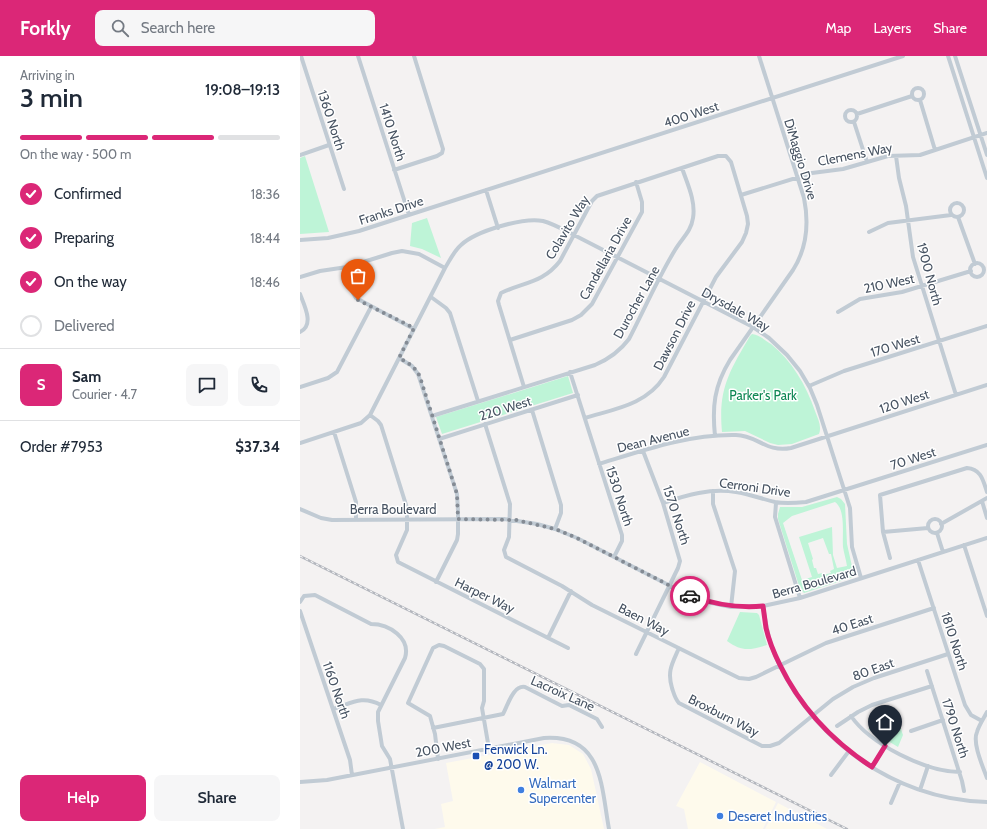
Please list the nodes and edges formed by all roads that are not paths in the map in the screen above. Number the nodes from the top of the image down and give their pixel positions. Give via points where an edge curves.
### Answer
1 (301, 56) edge
2 (358, 56) edge
3 (414, 56) edge
4 (759, 56) edge
5 (903, 56) edge
6 (948, 56) edge
7 (955, 56) edge
8 (912, 96) junction
9 (772, 98) junction
10 (920, 100) junction
11 (857, 114) junction
12 (854, 122) junction
13 (987, 134) edge
14 (981, 135) junction
15 (974, 138) junction
16 (330, 145) junction
17 (935, 150) junction
18 (300, 155) edge
19 (987, 155) edge
20 (726, 156) joint
21 (896, 156) junction
22 (867, 162) junction
23 (682, 168) junction
24 (394, 170) junction
25 (797, 178) junction
26 (987, 178) edge
27 (636, 182) junction
28 (344, 189) dead end
29 (486, 190) junction
30 (741, 195) junction
31 (409, 214) junction
32 (951, 215) junction
33 (958, 217) junction
34 (908, 221) junction
35 (498, 228) junction
36 (869, 232) dead end
37 (574, 235) junction
38 (300, 240) edge
39 (617, 257) junction
40 (975, 264) junction
41 (347, 267) junction
42 (446, 268) junction
43 (970, 272) junction
44 (300, 277) edge
45 (660, 279) junction
46 (921, 287) junction
47 (300, 294) edge
48 (431, 298) junction
49 (703, 301) junction
50 (371, 307) junction
51 (838, 312) dead end
52 (987, 326) edge
53 (753, 327) junction
54 (414, 328) junction
55 (300, 332) edge
56 (510, 340) junction
57 (939, 341) junction
58 (399, 358) junction
59 (570, 372) junction
60 (987, 385) edge
61 (809, 386) junction
62 (300, 387) edge
63 (524, 387) junction
64 (956, 395) junction
65 (578, 396) junction
66 (478, 401) junction
67 (532, 410) junction
68 (370, 416) junction
69 (432, 416) junction
70 (585, 418) junction
71 (485, 424) junction
72 (334, 432) junction
73 (715, 436) junction
74 (828, 436) junction
75 (439, 439) junction
76 (300, 443) edge
77 (987, 445) edge
78 (643, 451) junction
79 (599, 464) junction
80 (713, 491) junction
81 (845, 491) junction
82 (987, 492) edge
83 (987, 498) edge
84 (982, 501) junction
85 (663, 503) junction
86 (776, 503) junction
87 (300, 509) edge
88 (987, 518) edge
89 (407, 519) junction
90 (458, 519) junction
91 (510, 519) junction
92 (356, 520) junction
93 (941, 524) junction
94 (928, 528) junction
95 (555, 529) junction
96 (883, 532) junction
97 (937, 533) junction
98 (987, 538) edge
99 (964, 546) junction
100 (943, 552) junction
101 (614, 557) junction
102 (890, 558) dead end
103 (918, 560) junction
104 (861, 578) junction
105 (436, 582) junction
106 (670, 586) junction
107 (571, 592) junction
108 (800, 598) junction
109 (300, 602) edge
110 (763, 606) junction
111 (731, 607) junction
112 (934, 608) junction
113 (300, 611) edge
114 (987, 616) edge
115 (647, 632) junction
116 (548, 638) junction
117 (568, 648) dead end
118 (679, 648) junction
119 (636, 654) dead end
120 (948, 654) junction
121 (780, 666) junction
122 (927, 671) dead end
123 (932, 686) junction
124 (381, 705) junction
125 (333, 709) junction
126 (987, 712) edge
127 (812, 716) junction
128 (851, 716) junction
129 (484, 718) junction
130 (943, 720) junction
131 (982, 721) junction
132 (837, 726) dead end
133 (602, 727) dead end
134 (433, 728) junction
135 (911, 731) dead end
136 (770, 746) joint
137 (885, 746) junction
138 (490, 749) junction
139 (848, 751) junction
140 (438, 759) junction
141 (928, 766) junction
142 (391, 767) junction
143 (872, 767) junction
144 (960, 772) junction
145 (352, 775) junction
146 (831, 775) dead end
147 (987, 778) edge
148 (300, 782) edge
149 (900, 782) junction
150 (920, 790) junction
151 (964, 791) dead end
152 (987, 802) edge
153 (891, 803) dead end
154 (403, 829) edge
155 (609, 829) edge

1 - 16 street, 1360 North
2 - 24 street, 1410 North
3 - 24 street via 443,146 442,153
4 - 9 street, DiMaggio Drive
5 - 9 street, 400 West
6 - 15 street
7 - 14 street
8 - 10 street via 915,100
8 - 10 street via 913,90 921,89 924,95
8 - 11 street
9 - 25 street, DiMaggio Drive
9 - 29 street, 400 West
10 - 17 street
11 - 12 street
11 - 12 street via 852,110 845,114 848,122
12 - 22 street
13 - 14 street, Clemens Way
14 - 15 street, Clemens Way
14 - 19 street
15 - 17 street, Clemens Way
15 - 26 street
16 - 18 street
16 - 28 street, 1360 North
17 - 21 street, Clemens Way via 920,155
20 - 23 street, Colavito Way via 718,156
20 - 30 street, Dawson Drive via 731,162
21 - 22 street, Clemens Way
21 - 34 street, 1900 North
22 - 25 street, Clemens Way
23 - 27 street, Colavito Way
23 - 45 street, Durocher Lane via 693,204 693,221
24 - 31 street, 1410 North
25 - 30 street, Clemens Way
25 - 53 street, DiMaggio Drive via 807,216 803,248 793,270
27 - 37 street, Colavito Way via 597,196
27 - 39 street, Candellaria Drive via 642,212
29 - 31 street, Franks Drive
29 - 35 street
30 - 49 street, Dawson Drive via 747,216 746,233 716,276
31 - 38 street, Franks Drive via 336,237
32 - 33 street
32 - 33 street via 951,206 959,204 964,211
32 - 34 street
33 - 40 street
34 - 36 street via 888,223
34 - 46 street, 1900 North via 913,257
35 - 37 street, Drysdale Way via 523,221 538,221 552,224
35 - 42 street, Drysdale Way via 466,241 454,252
37 - 39 street, Drysdale Way
37 - 56 street, Colavito Way via 551,272 538,280 505,291 499,296 499,305
39 - 45 street, Drysdale Way
39 - 56 street, Candellaria Drive via 595,300 581,315
40 - 43 street
40 - 43 street via 983,266 982,275 974,276
41 - 42 street via 392,253 406,252 419,254
41 - 44 street
41 - 50 street via 354,295
42 - 48 street, Drysdale Way
43 - 46 street, 210 West
45 - 49 street, Drysdale Way
45 - 59 street, Durocher Lane via 629,339 622,347 600,362
46 - 51 street, 210 West via 896,294 860,299
46 - 57 street, 1900 North
47 - 55 street via 308,318 307,326
48 - 54 street, Drysdale Way
48 - 66 street via 450,313
49 - 53 street, Drysdale Way
49 - 70 street, Dawson Drive via 664,378 655,389 634,403
50 - 54 street
50 - 62 street via 337,372 331,377
52 - 57 street, 170 West
53 - 61 street, Drysdale Way via 787,355
53 - 73 street, DiMaggio Drive via 720,378 714,407
54 - 58 street, Drysdale Way
56 - 63 street
57 - 61 street, 170 West via 844,371
57 - 64 street, 1900 North
58 - 68 street, Drysdale Way
58 - 69 street via 417,371
59 - 63 street, Durocher Lane
59 - 65 street, 1530 North
60 - 64 street, 120 West
61 - 74 street, Drysdale Way
63 - 66 street, Durocher Lane
64 - 74 street, 120 West
65 - 67 street, 220 West
65 - 70 street, 1530 North
66 - 69 street, Durocher Lane
67 - 71 street, 220 West
67 - 95 street via 562,505
68 - 72 street via 360,423
68 - 89 street via 378,421 382,428 406,505
69 - 75 street
70 - 79 street, 1530 North
71 - 75 street, 220 West
71 - 91 street via 508,497
72 - 76 street
72 - 92 street via 356,504
73 - 74 street, Dean Avenue via 743,435 770,448 782,449
73 - 78 street, Dean Avenue via 679,440
74 - 81 street, Drysdale Way
75 - 90 street via 457,494
77 - 81 street, 70 West
78 - 79 street, Dean Avenue
78 - 85 street, 1570 North
79 - 101 street, 1530 North via 622,535 622,541
80 - 85 street, Cerroni Drive
80 - 86 street, Cerroni Drive via 745,494
80 - 111 street via 713,504 735,571
81 - 86 street, Cerroni Drive via 806,502
81 - 104 street, Drysdale Way via 850,508 854,555
82 - 96 street via 980,473 967,468 880,495
83 - 84 street
84 - 88 street
84 - 93 street
85 - 106 street, 1570 North via 680,558
86 - 108 street via 775,517
87 - 92 street, Berra Boulevard via 321,518
89 - 90 street, Berra Boulevard
89 - 92 street, Berra Boulevard
89 - 105 street, Harper Way via 407,533 396,559 400,564
90 - 91 street, Berra Boulevard
90 - 105 street via 457,540
91 - 95 street, Berra Boulevard
91 - 107 street, Baen Way via 509,536 504,546 504,553 509,559
93 - 94 street via 937,520 932,520
93 - 97 street via 941,529
94 - 96 street
94 - 97 street via 931,532
95 - 101 street, Berra Boulevard
96 - 102 street
97 - 100 street
98 - 99 street, Berra Boulevard
99 - 100 street, Berra Boulevard
99 - 114 street
100 - 103 street, Berra Boulevard
101 - 106 street, Berra Boulevard
103 - 104 street, Berra Boulevard
103 - 112 street, 1810 North
104 - 108 street, Berra Boulevard
105 - 116 street, Harper Way
106 - 111 street, Berra Boulevard via 688,595
106 - 115 street, 1570 North
107 - 115 street, Baen Way
107 - 116 street
108 - 110 street, Berra Boulevard
109 - 124 street via 304,596 315,595 402,637 406,655
110 - 111 street, Berra Boulevard
110 - 121 street via 766,628
112 - 120 street, 1810 North
112 - 121 street, 40 East via 826,643
113 - 125 street, 1160 North
115 - 118 street, Baen Way
115 - 119 street, 1570 North
116 - 117 street, Harper Way
118 - 121 street, Baen Way via 742,679 756,677
118 - 136 street, Broxburn Way via 669,674 679,703 762,746
120 - 127 street, 80 East via 857,685 833,699
120 - 131 street, 1810 North via 967,711
121 - 127 street
122 - 123 street, 1790 North
123 - 128 street via 872,705
123 - 130 street, 1790 North
124 - 125 street via 364,699
124 - 142 street via 378,721 382,746 388,754
125 - 145 street, 1160 North via 350,760
126 - 131 street
127 - 136 street, 80 East via 779,743
127 - 139 street
128 - 132 street
128 - 137 street via 862,730
129 - 133 street, Lacroix Lane via 503,714 516,688 520,686 597,719
129 - 134 street, Lacroix Lane
129 - 134 street via 483,666 439,645 433,648 408,703 430,716
129 - 138 street
130 - 135 street
130 - 144 street, 1790 North
131 - 147 street via 975,738
134 - 140 street
137 - 141 street
137 - 143 street
138 - 140 street, 200 West
138 - 155 street, 200 West via 554,738 563,738 581,745 593,760 599,774
139 - 143 street
139 - 146 street
140 - 142 street, 200 West
141 - 144 street
141 - 150 street
142 - 145 street, 200 West
142 - 154 street
143 - 149 street
144 - 151 street, 1790 North
145 - 148 street, 200 West
149 - 150 street
149 - 153 street
150 - 152 street via 954,799

